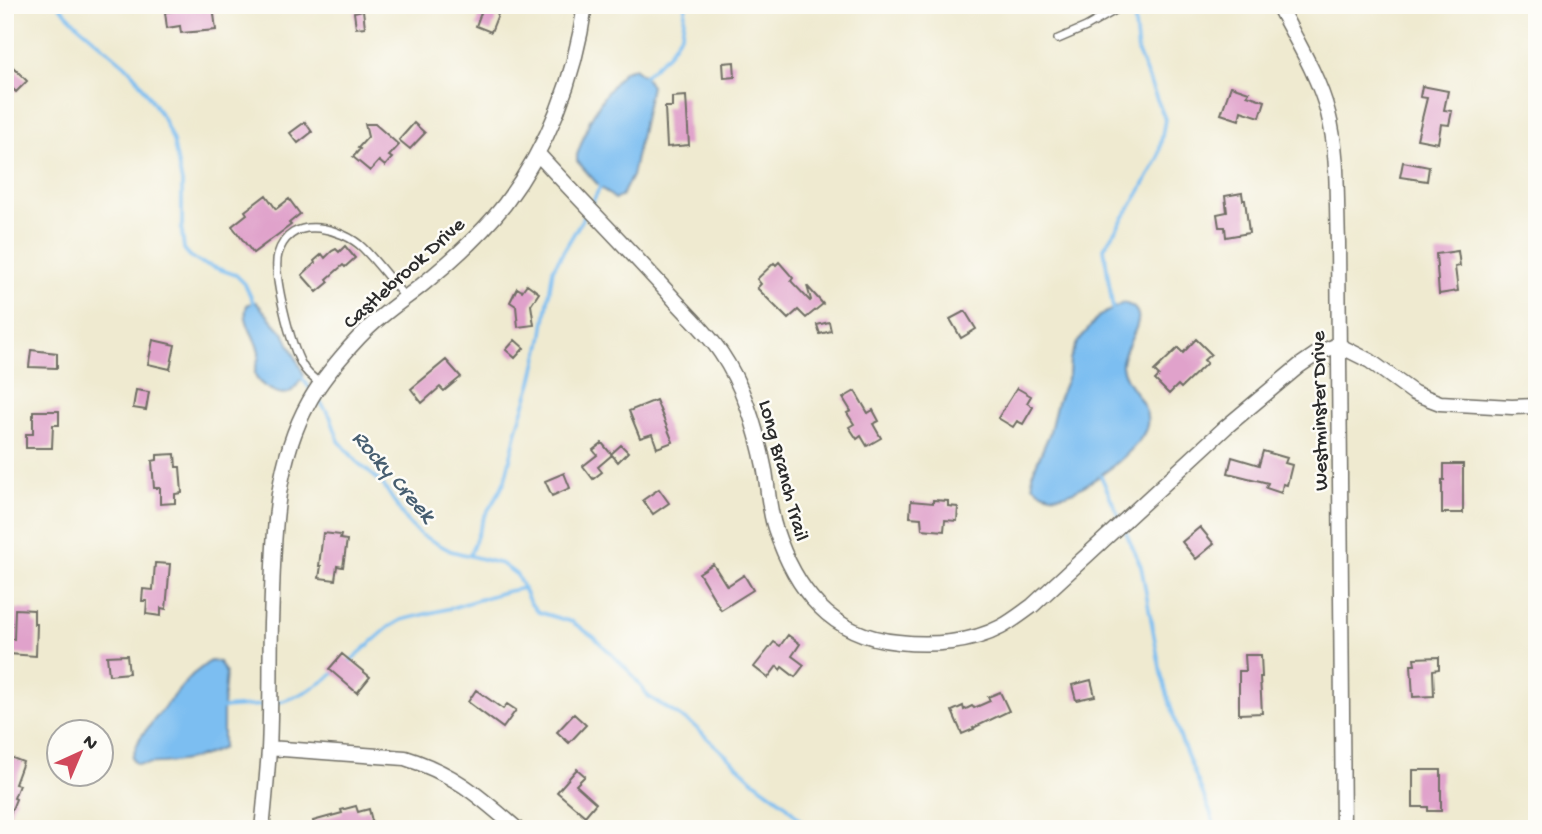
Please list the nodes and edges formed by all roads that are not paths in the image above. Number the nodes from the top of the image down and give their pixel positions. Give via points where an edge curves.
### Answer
1 (585, 5) edge
2 (1124, 5) edge
3 (1278, 5) edge
4 (1058, 39) dead end
5 (538, 154) junction
6 (406, 298) junction
7 (1338, 345) junction
8 (321, 384) junction
9 (1537, 405) edge
10 (269, 748) junction
11 (262, 829) edge
12 (517, 829) edge
13 (1343, 829) edge

1 - 5 street, Castlebrook Drive via 574,64
2 - 4 lane
3 - 7 street, Westminster Drive via 1328,111 1334,147
5 - 6 street, Castlebrook Drive via 490,220
5 - 7 street, Long Branch Trail via 720,352 752,422 774,526 802,586 819,608 848,628 882,641 921,645 980,636 1002,627 1032,606 1226,427 1299,366
6 - 8 street, Castlebrook Drive via 374,322
6 - 8 lane via 361,246 342,234 304,228 288,236 278,256 277,272 285,316 302,365
7 - 9 street via 1370,361 1414,393 1440,403
7 - 13 street, Westminster Drive
8 - 10 street, Castlebrook Drive via 298,426 285,463 275,523
10 - 11 street, Castlebrook Drive
10 - 12 street via 421,762 472,790

